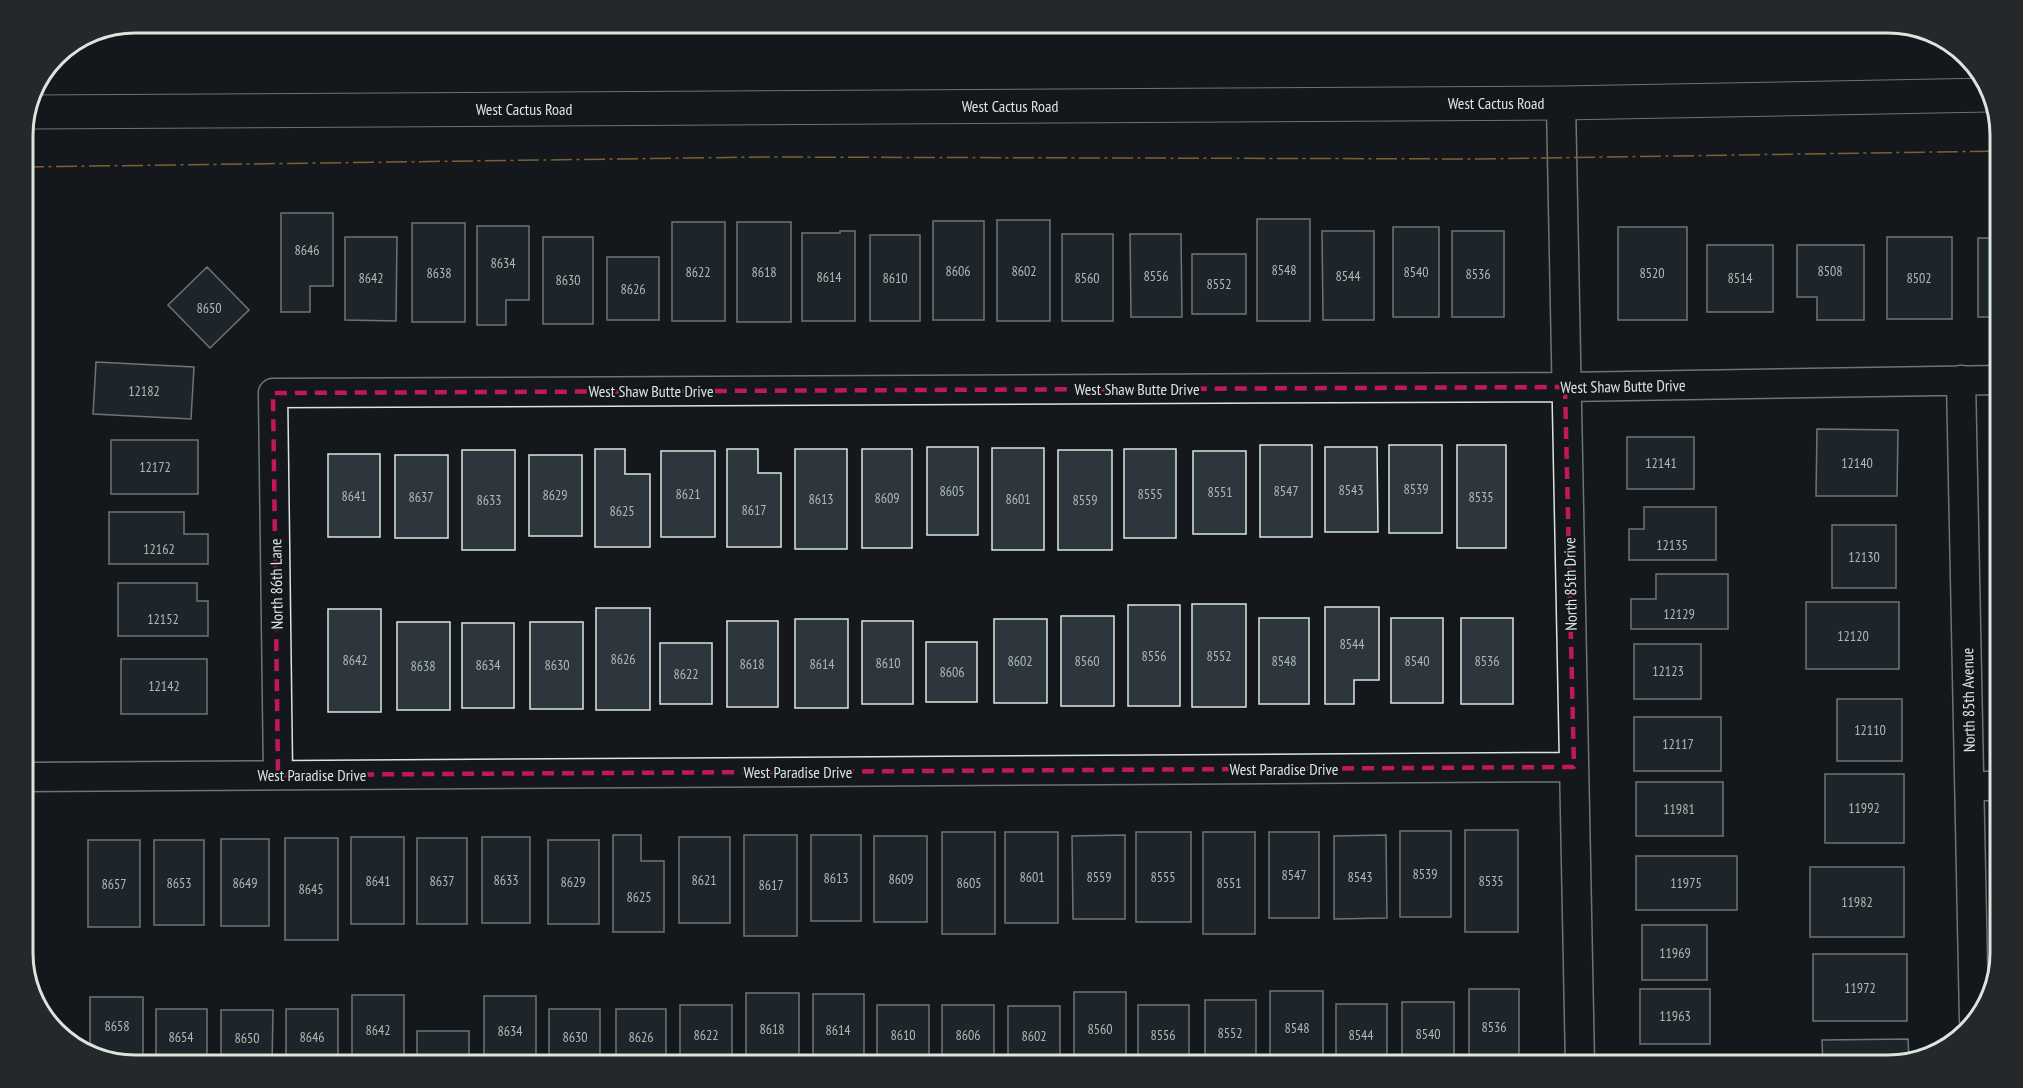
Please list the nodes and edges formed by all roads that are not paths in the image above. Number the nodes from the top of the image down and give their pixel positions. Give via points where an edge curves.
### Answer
1 (1982, 95) edge
2 (1561, 103) junction
3 (36, 112) edge
4 (1960, 380) junction
5 (1990, 380) edge
6 (1565, 387) junction
7 (273, 393) joint
8 (1574, 767) junction
9 (278, 776) junction
10 (33, 777) edge
11 (1970, 786) junction
12 (1990, 786) edge
13 (1974, 1008) edge
14 (1580, 1055) edge

1 - 2 main road, West Cactus Road
2 - 3 main road, West Cactus Road
2 - 6 street, North 85th Drive
4 - 5 street, West Shaw Butte Drive
4 - 6 street, West Shaw Butte Drive
4 - 11 street, North 85th Avenue
6 - 7 street, West Shaw Butte Drive
6 - 8 street, North 85th Drive
7 - 9 street, North 86th Lane
8 - 9 street, West Paradise Drive
8 - 14 street, North 85th Drive
9 - 10 street, West Paradise Drive
11 - 12 street
11 - 13 street, North 85th Avenue

